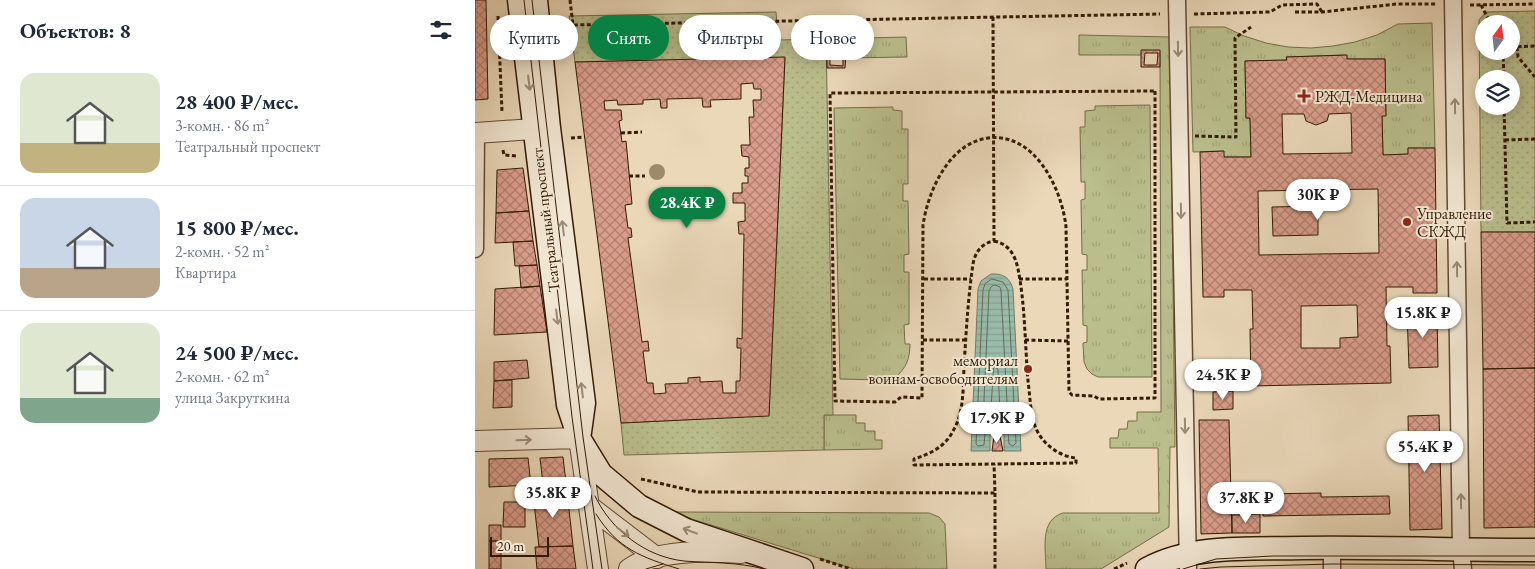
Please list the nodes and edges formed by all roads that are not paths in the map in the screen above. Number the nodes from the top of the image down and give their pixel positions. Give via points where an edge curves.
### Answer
1 (519, 0) edge
2 (536, 0) edge
3 (1453, 2) edge
4 (1177, 7) edge
5 (551, 129) junction
6 (476, 133) edge
7 (475, 249) edge
8 (579, 438) junction
9 (475, 442) edge
10 (589, 506) junction
11 (1535, 550) edge
12 (753, 553) junction
13 (657, 558) junction
14 (1332, 558) edge
15 (1462, 559) edge
16 (1188, 561) edge
17 (598, 569) edge
18 (629, 569) edge
19 (802, 569) edge
20 (1147, 569) edge

1 -> 5 main road, Театральный проспект
2 - 5 main road, Театральный проспект
15 -> 3 street
4 -> 16 street
5 - 6 street
5 - 8 main road, Театральный проспект via 568,405
6 - 7 street
9 -> 8 street
8 - 10 street, Театральный проспект
12 -> 8 main road via 686,530 639,506 601,474
10 -> 13 street
10 - 17 street, Театральный проспект
11 - 15 main road
12 - 13 street via 688,552
12 - 19 main road
13 - 18 street
14 - 15 main road
14 - 16 main road via 1232,549
16 - 20 main road via 1157,563

